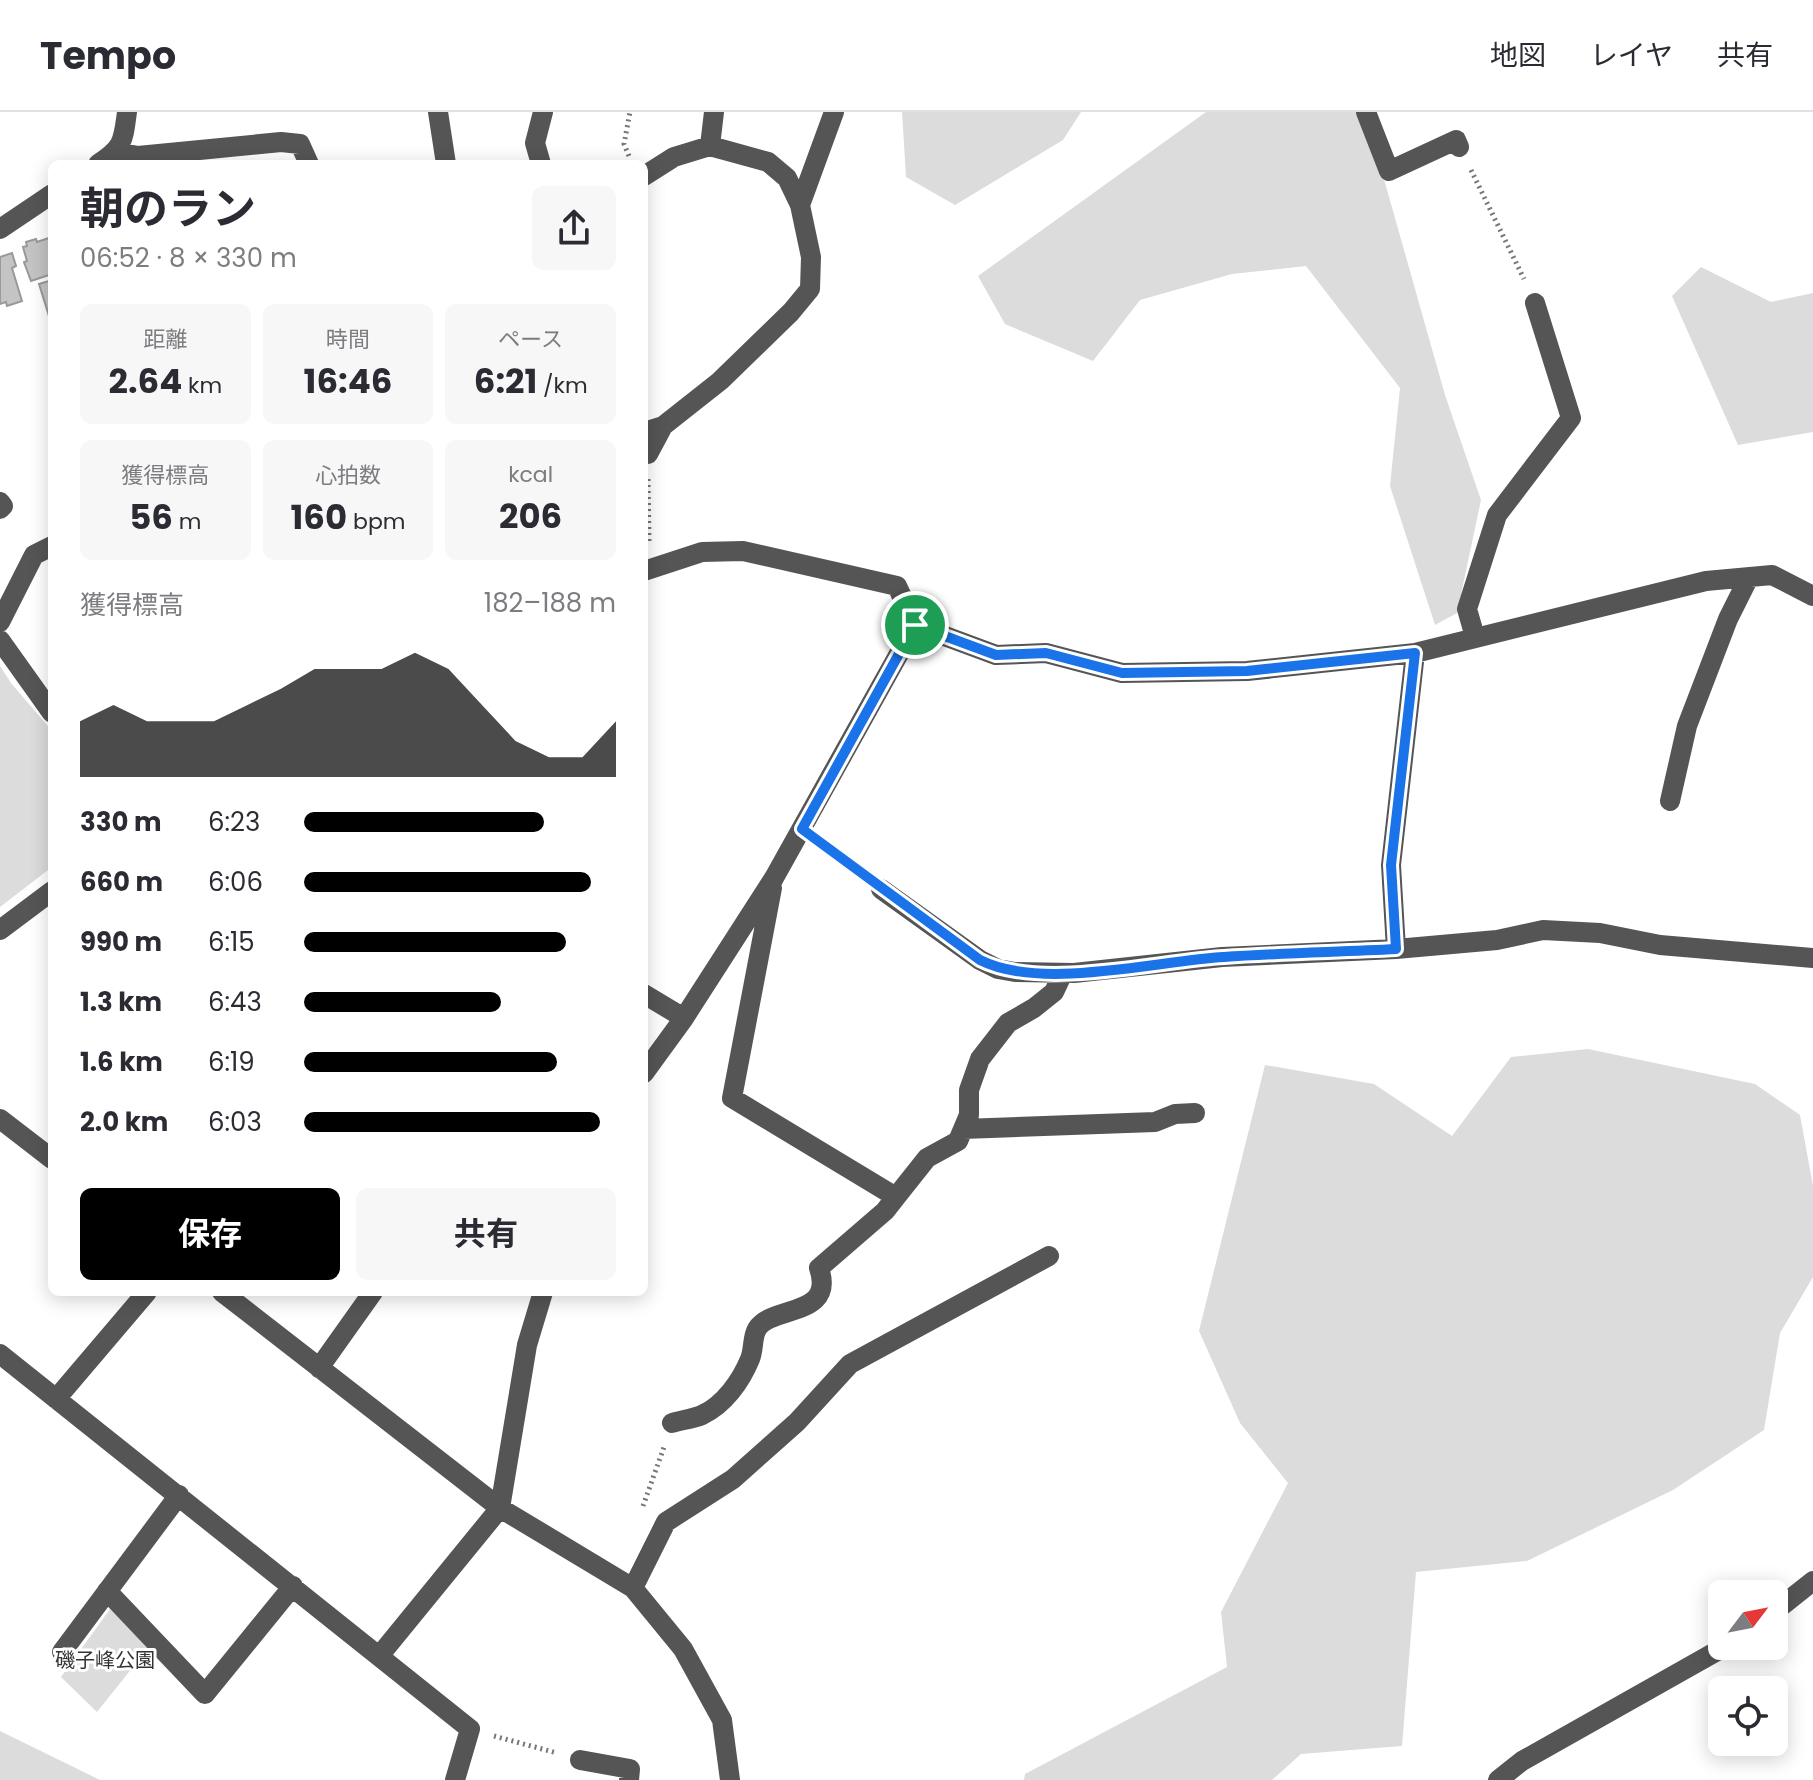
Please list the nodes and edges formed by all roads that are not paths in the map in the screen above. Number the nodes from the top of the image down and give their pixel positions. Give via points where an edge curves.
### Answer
1 (127, 112) edge
2 (438, 112) edge
3 (543, 112) edge
4 (714, 112) edge
5 (834, 112) edge
6 (1366, 112) edge
7 (710, 146) junction
8 (1459, 147) road end
9 (117, 152) junction
10 (104, 160) edge
11 (307, 160) edge
12 (445, 160) edge
13 (540, 160) edge
14 (648, 173) edge
15 (48, 197) edge
16 (800, 205) junction
17 (0, 229) edge
18 (1535, 303) road end
19 (654, 429) edge
20 (648, 454) dead end
21 (0, 502) edge
22 (0, 509) edge
23 (48, 548) edge
24 (648, 570) edge
25 (1749, 577) junction
26 (1813, 596) edge
27 (0, 622) edge
28 (915, 625) junction
29 (1475, 637) junction
30 (0, 640) edge
31 (1415, 653) junction
32 (48, 707) edge
33 (1670, 801) dead end
34 (774, 878) junction
35 (881, 889) road end
36 (48, 894) edge
37 (0, 930) edge
38 (1396, 949) junction
39 (1813, 958) edge
40 (1063, 973) junction
41 (648, 996) edge
42 (684, 1018) junction
43 (648, 1068) edge
44 (1195, 1113) dead end
45 (0, 1119) edge
46 (963, 1129) junction
47 (48, 1150) edge
48 (896, 1197) junction
49 (1049, 1256) dead end
50 (144, 1296) edge
51 (227, 1296) edge
52 (370, 1296) edge
53 (542, 1296) edge
54 (0, 1354) edge
55 (319, 1368) junction
56 (56, 1399) junction
57 (672, 1423) dead end
58 (179, 1495) junction
59 (500, 1508) junction
60 (1813, 1581) edge
61 (293, 1586) junction
62 (633, 1588) junction
63 (107, 1591) junction
64 (1788, 1601) edge
65 (62, 1652) dead end
66 (380, 1655) junction
67 (1708, 1656) edge
68 (580, 1760) road end
69 (455, 1780) edge
70 (629, 1780) edge
71 (730, 1780) edge
72 (1498, 1780) edge

1 - 9 street
2 - 12 street
3 - 13 street via 535,143
4 - 7 street
5 - 16 street
6 - 8 street via 1389,171 1456,140
7 - 14 street via 674,157
7 - 16 street via 768,162 787,178
9 - 10 street
9 - 11 street via 138,156 281,142 300,144
15 - 17 street
16 - 19 street via 811,257 810,289 720,381
18 - 29 street via 1571,418 1497,515 1467,609
19 - 20 street
21 - 22 street
23 - 27 street via 34,555
24 - 28 street via 702,552 743,551 897,586
25 - 26 street via 1772,575
25 - 29 street via 1706,581
25 - 33 street via 1687,726
28 - 31 street via 996,655 1046,653 1122,673 1247,671
28 - 34 street
29 - 31 street
30 - 32 street
31 - 38 street via 1391,865
34 - 42 street
34 - 48 street via 732,1098
35 - 40 street via 998,969
36 - 37 street
38 - 39 street via 1497,940 1543,930
38 - 40 street via 1222,957
40 - 46 street via 1054,992 1008,1023 980,1059
41 - 42 street
42 - 43 street
44 - 46 street via 1155,1122
45 - 47 street
46 - 48 street via 958,1141 927,1158
48 - 57 street via 819,1268 824,1282 819,1295 757,1329 751,1357 733,1389 701,1415
49 - 62 street via 850,1364 797,1422 733,1479 666,1522
50 - 56 street
51 - 55 street
52 - 55 street
53 - 59 street via 527,1345
54 - 56 street
55 - 59 street
56 - 58 street
58 - 61 street
58 - 63 street
59 - 62 street
59 - 66 street
60 - 64 street
61 - 63 street via 205,1694
61 - 66 street
62 - 71 street via 683,1649 722,1720
63 - 65 street
66 - 69 street via 470,1729
67 - 72 street via 1522,1761
68 - 70 street via 630,1769

